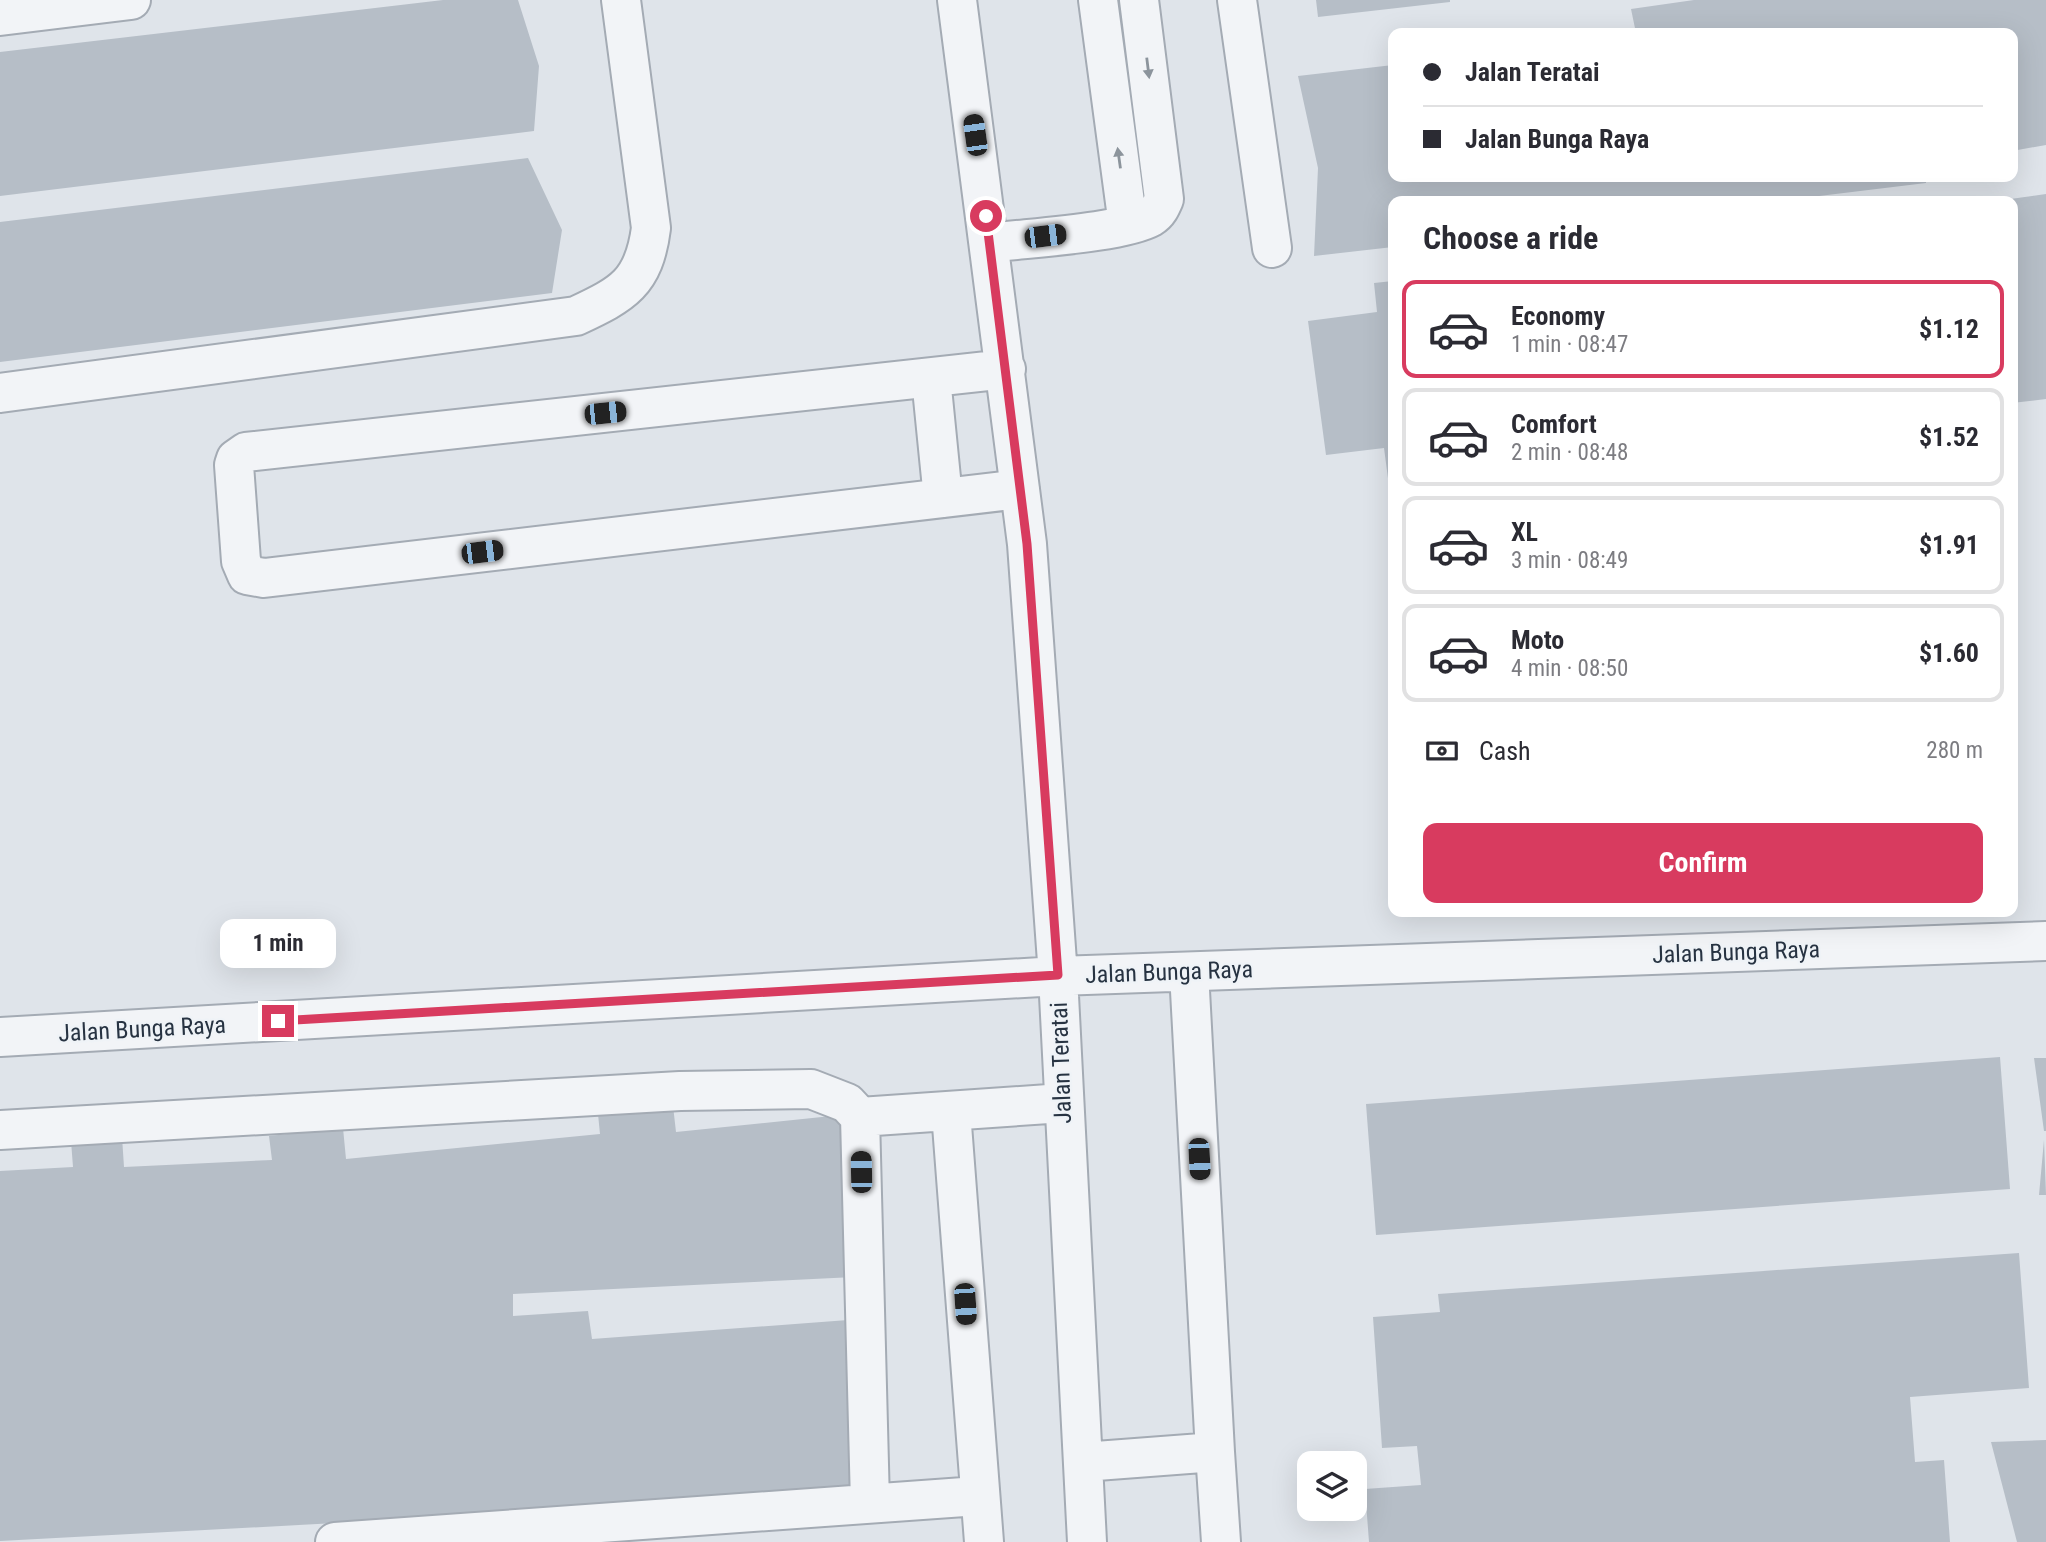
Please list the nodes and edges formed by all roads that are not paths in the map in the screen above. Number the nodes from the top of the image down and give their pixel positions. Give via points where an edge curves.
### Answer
1 (131, 0) edge
2 (621, 0) edge
3 (957, 0) edge
4 (1098, 0) edge
5 (1139, 0) edge
6 (1237, 0) edge
7 (0, 16) edge
8 (1128, 225) junction
9 (990, 243) junction
10 (1272, 248) dead end
11 (1006, 369) junction
12 (931, 378) junction
13 (0, 394) edge
14 (1020, 489) junction
15 (943, 498) junction
16 (2046, 940) edge
17 (1189, 972) junction
18 (1058, 975) junction
19 (0, 1037) edge
20 (1063, 1103) junction
21 (951, 1112) junction
22 (860, 1116) junction
23 (0, 1130) edge
24 (1215, 1452) junction
25 (1083, 1462) junction
26 (978, 1496) junction
27 (870, 1503) junction
28 (335, 1542) edge
29 (984, 1542) edge
30 (1087, 1542) edge
31 (1221, 1542) edge

1 - 7 street
2 - 13 street via 651,228 647,259 620,295 576,316
3 - 9 street, Jalan Teratai
8 -> 4 street
5 -> 8 street via 1164,199 1153,216
6 - 10 street
8 - 9 street
9 - 11 street, Jalan Teratai
11 - 12 street
11 - 14 street, Jalan Teratai
12 - 15 street
12 - 15 street via 246,452 234,465 241,561 247,575 264,578
14 - 15 street
14 - 18 street, Jalan Teratai
16 - 17 street, Jalan Bunga Raya
17 - 18 street, Jalan Bunga Raya
17 - 24 street
18 - 19 street, Jalan Bunga Raya
18 - 20 street, Jalan Teratai
20 - 21 street
20 - 25 street, Jalan Teratai
21 - 22 street
21 - 26 street
22 - 23 street via 848,1103 811,1089 680,1091
22 - 27 street
24 - 25 street
24 - 31 street
25 - 30 street, Jalan Teratai
26 - 27 street
26 - 29 street
27 - 28 street

